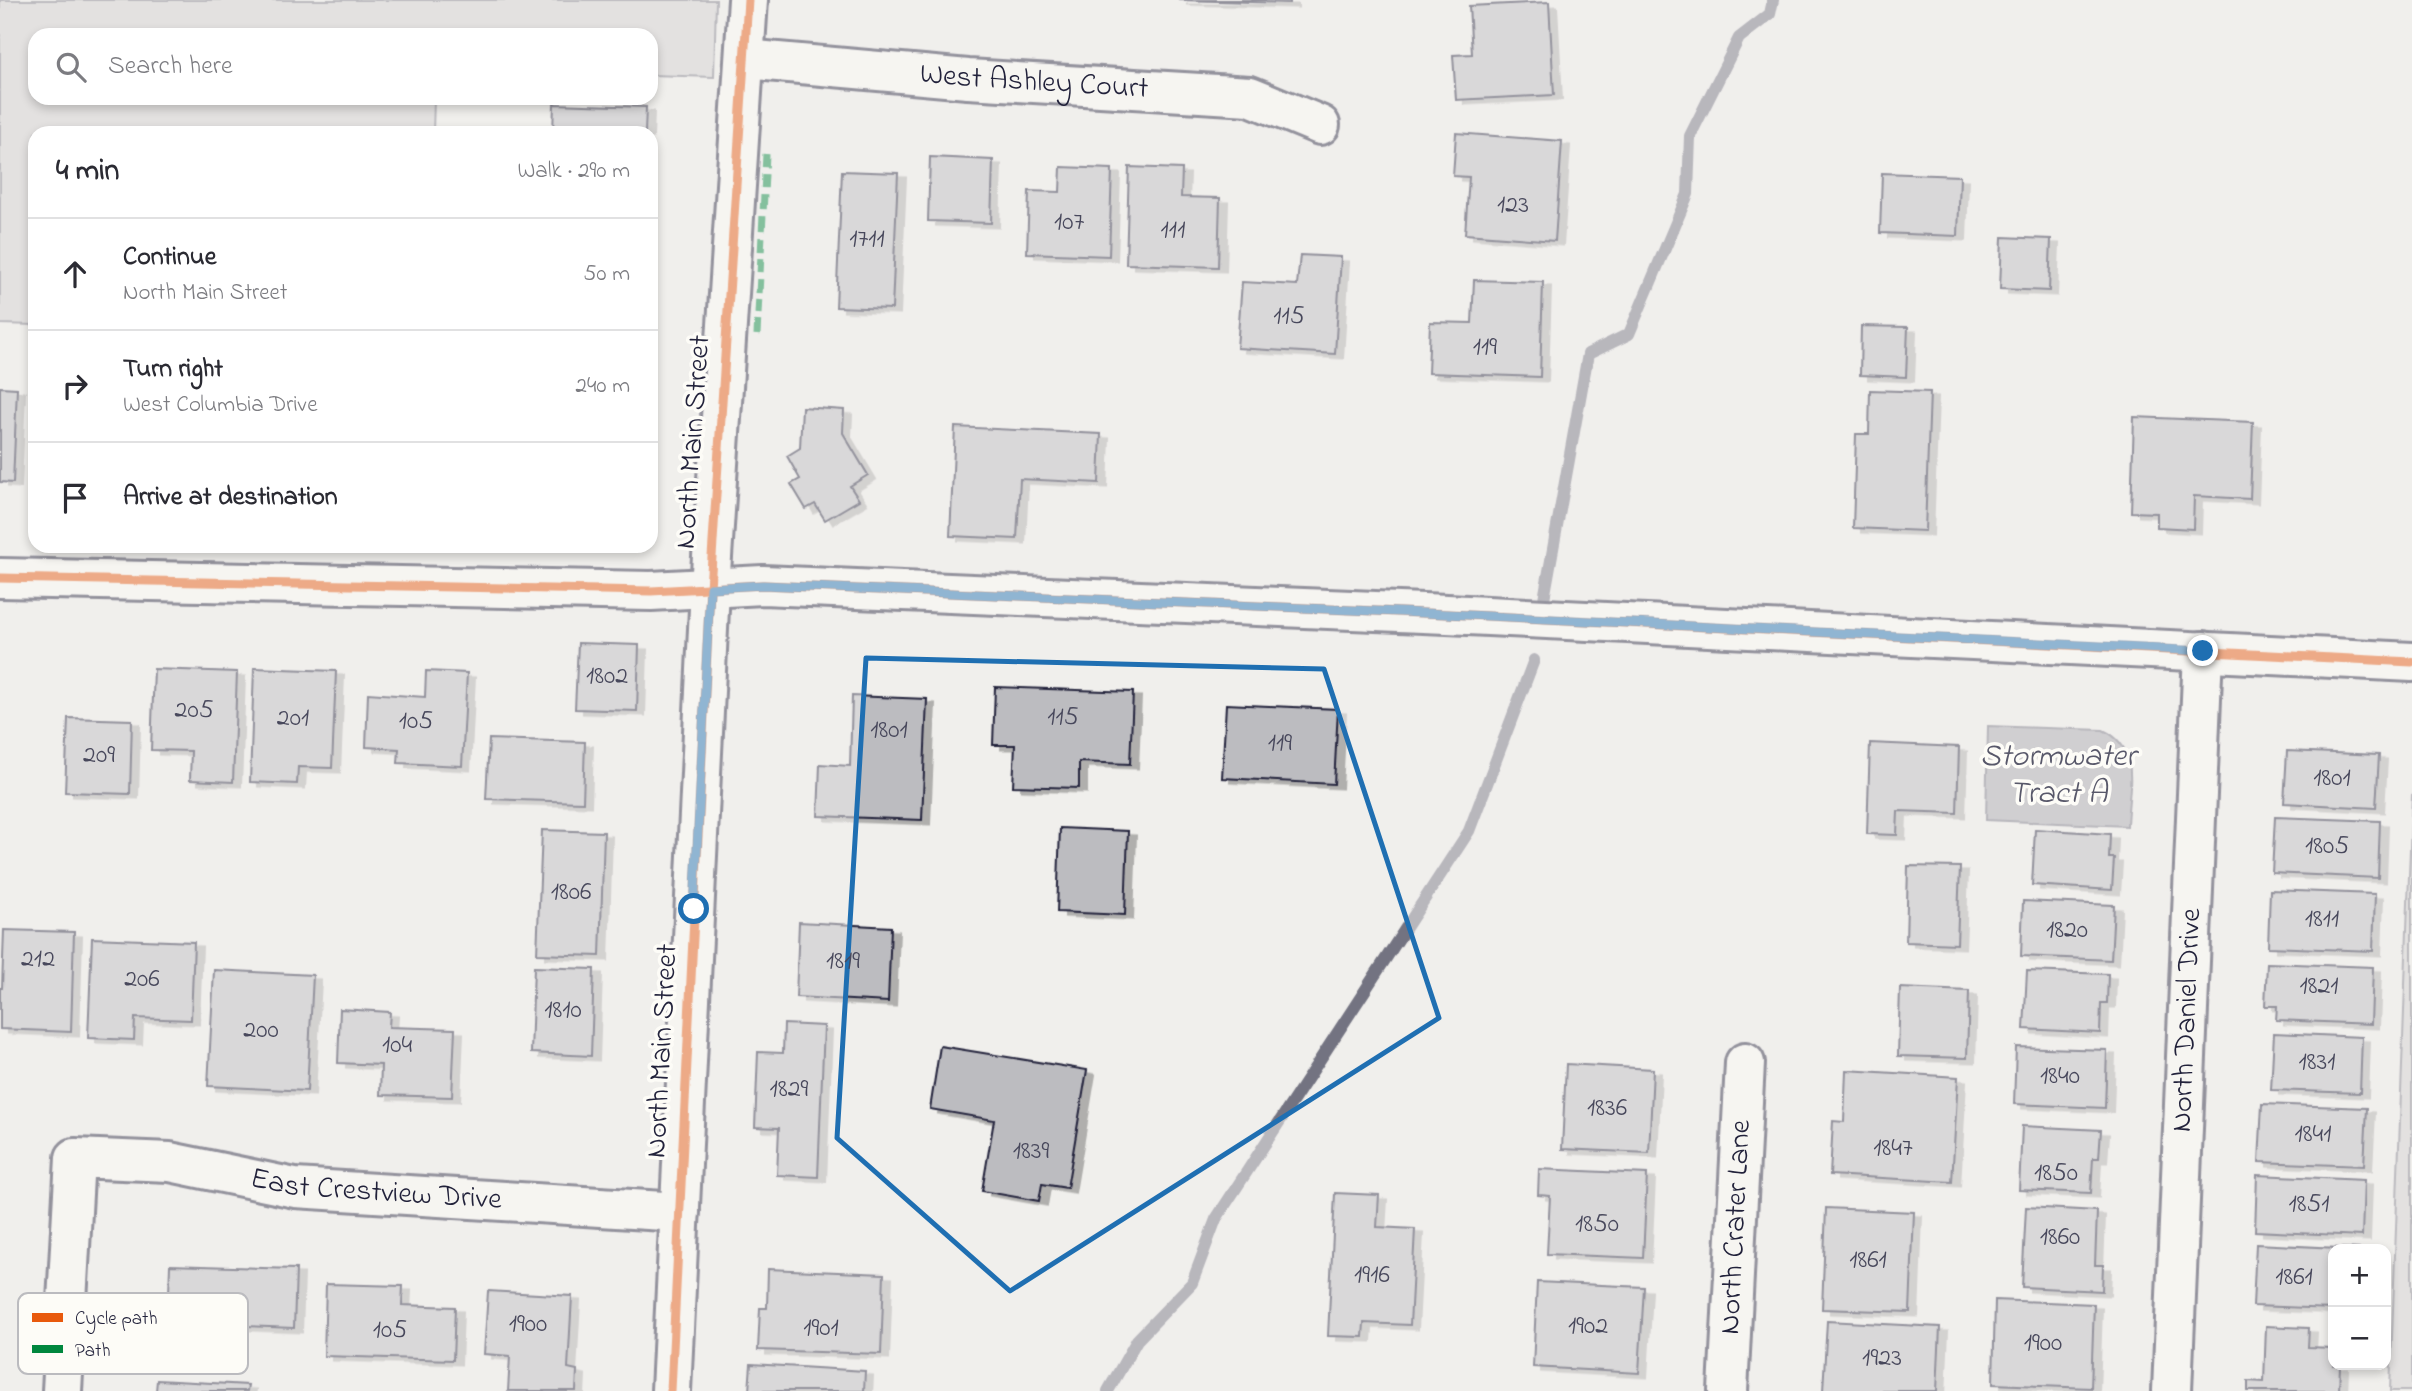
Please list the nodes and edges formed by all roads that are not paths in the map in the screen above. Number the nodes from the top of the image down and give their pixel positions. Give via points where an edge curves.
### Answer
1 (748, 0) edge
2 (745, 59) junction
3 (1320, 125) dead end
4 (0, 578) edge
5 (710, 588) junction
6 (2203, 651) junction
7 (2412, 662) edge
8 (1745, 1063) dead end
9 (680, 1212) junction
10 (67, 1293) edge
11 (671, 1391) edge
12 (1728, 1391) edge
13 (2172, 1391) edge

1 - 2 street, North Main Street
2 - 3 street, West Ashley Court via 968,79 1250,96
2 - 5 street, North Main Street
4 - 5 street
5 - 6 street via 763,585
5 - 9 street, North Main Street
6 - 7 street
6 - 13 street, North Daniel Drive
8 - 12 street, North Crater Lane
9 - 10 street, East Crestview Drive via 295,1188 170,1162 75,1158
9 - 11 street, North Main Street

